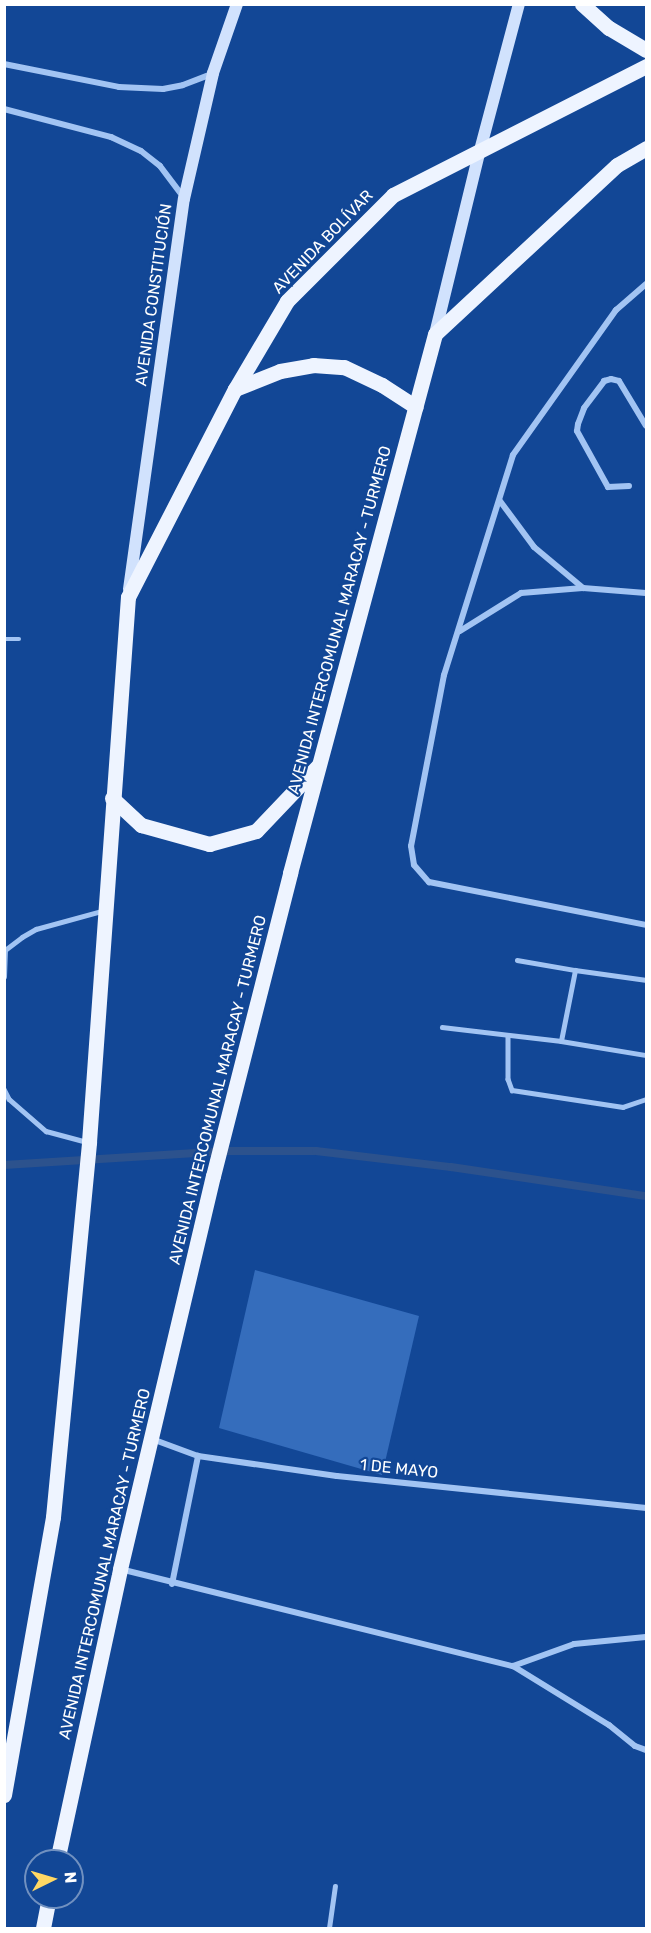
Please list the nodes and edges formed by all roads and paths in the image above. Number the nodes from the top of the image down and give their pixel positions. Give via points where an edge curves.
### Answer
1 (237, 4) edge
2 (519, 4) edge
3 (582, 4) edge
4 (646, 50) edge
5 (4, 64) edge
6 (646, 66) edge
7 (213, 74) junction
8 (4, 109) edge
9 (646, 148) edge
10 (479, 154) junction
11 (184, 199) junction
12 (646, 284) edge
13 (435, 334) junction
14 (235, 388) junction
15 (416, 407) junction
16 (646, 426) edge
17 (629, 486) dead end
18 (500, 501) junction
19 (583, 588) junction
20 (646, 593) edge
21 (128, 597) junction
22 (459, 631) junction
23 (4, 639) edge
24 (19, 639) dead end
25 (320, 764) junction
26 (112, 798) junction
27 (108, 910) junction
28 (646, 925) edge
29 (517, 960) dead end
30 (575, 970) junction
31 (4, 977) edge
32 (646, 980) edge
33 (441, 1027) dead end
34 (508, 1036) junction
35 (561, 1041) junction
36 (646, 1056) edge
37 (4, 1089) edge
38 (646, 1100) edge
39 (89, 1147) junction
40 (152, 1439) junction
41 (198, 1456) junction
42 (646, 1508) edge
43 (120, 1569) junction
44 (172, 1584) junction
45 (646, 1637) edge
46 (513, 1666) junction
47 (646, 1749) edge
48 (4, 1795) edge
49 (60, 1849) edge
50 (335, 1886) dead end
51 (47, 1909) edge
52 (43, 1929) edge
53 (329, 1929) edge

1 - 7 street, AVENIDA CONSTITUCIÓN
2 - 10 street
3 - 4 main road via 609,28
5 - 7 street via 119,87 163,89
6 - 10 main road, AVENIDA BOLÍVAR
7 - 11 street, AVENIDA CONSTITUCIÓN
8 - 11 street via 111,136 160,166
9 - 13 main road via 617,165
10 - 13 street
10 - 14 main road, AVENIDA BOLÍVAR via 393,195 287,301
11 - 21 street, AVENIDA CONSTITUCIÓN
12 - 18 street via 616,310 513,454
13 - 15 main road, AVENIDA INTERCOMUNAL MARACAY - TURMERO
14 - 15 main road via 280,371 313,365 344,367
14 - 21 main road, AVENIDA BOLÍVAR
15 - 25 main road, AVENIDA INTERCOMUNAL MARACAY - TURMERO
16 - 17 street via 619,381 610,379 604,381 584,408 578,424 577,431 608,487
18 - 19 street via 534,547
18 - 22 street
19 - 20 street
19 - 22 street via 521,593
21 - 26 main road
22 - 28 street via 444,675 411,846 414,865 429,882
23 - 24 lane
25 - 26 main road via 256,831 209,844 141,825
25 - 40 main road, AVENIDA INTERCOMUNAL MARACAY - TURMERO via 213,1176
26 - 27 main road
27 - 31 lane via 22,936 5,950
27 - 39 main road
29 - 30 lane
30 - 32 lane
30 - 35 lane
33 - 34 lane
34 - 35 lane
34 - 38 lane via 508,1079 512,1090 623,1107
35 - 36 lane
37 - 39 lane via 9,1099 46,1131
39 - 48 main road via 54,1517
40 - 41 street, 1 DE MAYO
40 - 43 main road, AVENIDA INTERCOMUNAL MARACAY - TURMERO
41 - 42 street, 1 DE MAYO via 337,1476
41 - 44 street
43 - 44 street
43 - 49 main road, AVENIDA INTERCOMUNAL MARACAY - TURMERO
44 - 46 street
45 - 46 street via 574,1644
46 - 47 street via 609,1725 635,1746
50 - 53 lane
51 - 52 main road

